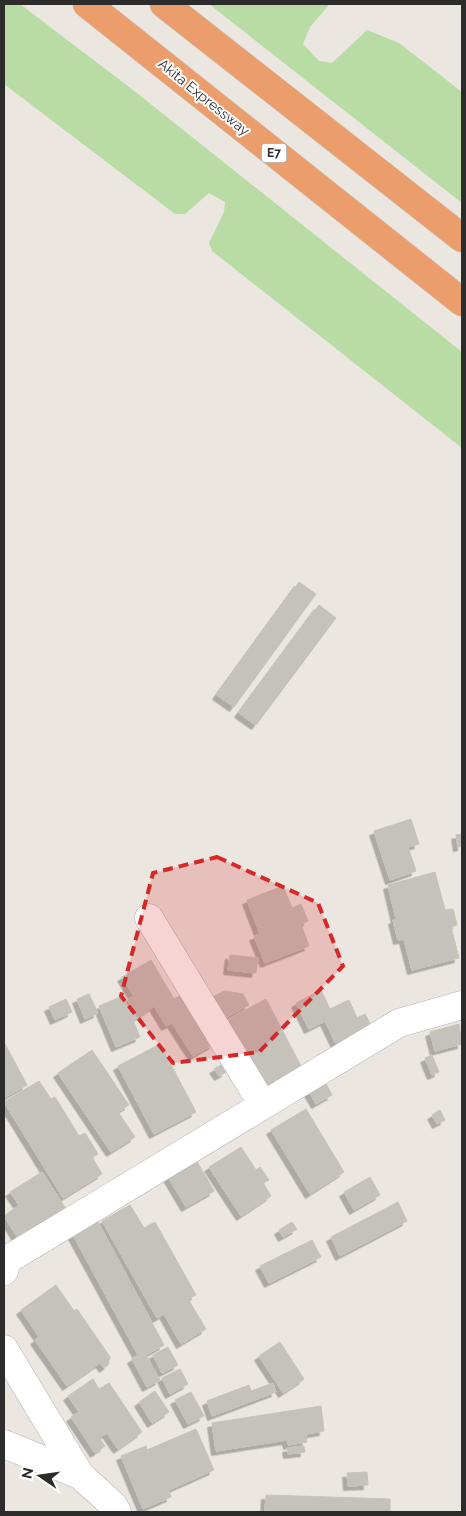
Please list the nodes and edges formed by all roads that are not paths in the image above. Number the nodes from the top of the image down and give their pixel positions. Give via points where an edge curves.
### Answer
1 (87, 4) edge
2 (164, 4) edge
3 (462, 238) edge
4 (462, 302) edge
5 (149, 918) dead end
6 (462, 1005) edge
7 (263, 1105) junction
8 (4, 1271) edge
9 (4, 1348) edge
10 (4, 1444) edge
11 (80, 1475) junction
12 (117, 1512) edge

1 - 4 highway, Akita Expressway / E7
2 - 3 highway
5 - 7 street
6 - 7 street via 399,1023
7 - 8 street via 8,1260
9 - 11 street
10 - 11 street
11 - 12 street

